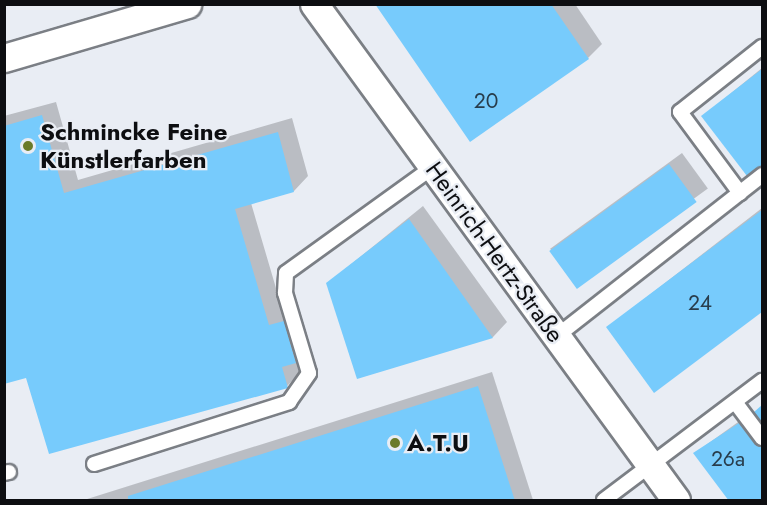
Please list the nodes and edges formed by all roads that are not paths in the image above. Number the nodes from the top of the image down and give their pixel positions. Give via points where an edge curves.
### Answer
1 (187, 4) edge
2 (314, 4) edge
3 (762, 47) edge
4 (4, 58) edge
5 (433, 167) junction
6 (762, 176) edge
7 (740, 193) junction
8 (557, 336) junction
9 (762, 381) edge
10 (735, 402) junction
11 (762, 438) edge
12 (94, 464) dead end
13 (650, 465) junction
14 (604, 501) edge
15 (676, 501) edge

1 - 4 street
2 - 5 street, Heinrich-Hertz-Straße
3 - 7 lane via 680,112
5 - 8 street, Heinrich-Hertz-Straße
5 - 12 lane via 286,273 285,293 309,373 289,402
6 - 7 lane
7 - 8 lane
8 - 13 street, Heinrich-Hertz-Straße
9 - 10 lane
10 - 11 lane
10 - 13 lane
13 - 14 lane
13 - 15 street, Heinrich-Hertz-Straße

